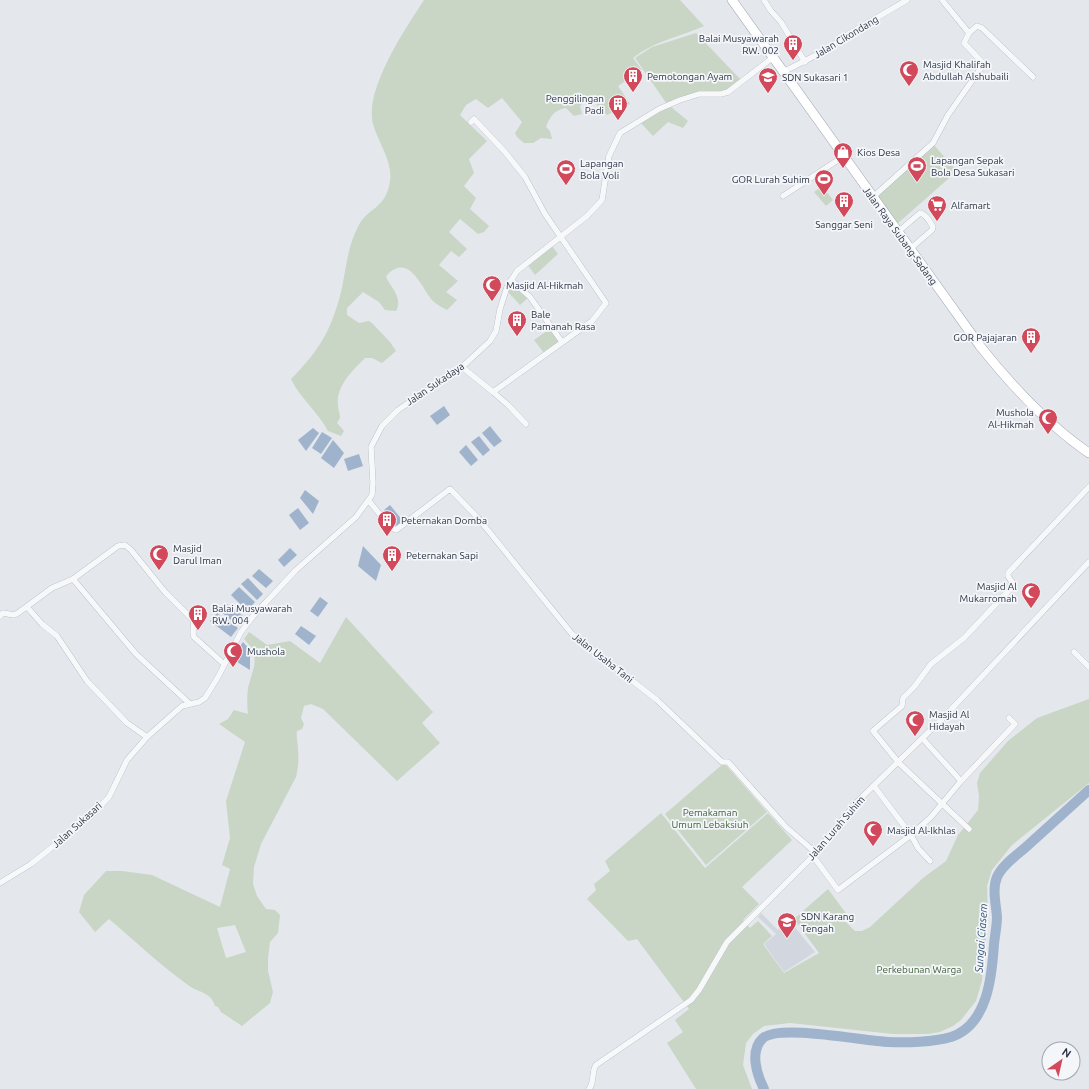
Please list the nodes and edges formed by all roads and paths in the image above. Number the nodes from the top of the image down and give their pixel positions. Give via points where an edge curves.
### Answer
1 (732, 0) edge
2 (764, 0) edge
3 (908, 0) edge
4 (942, 0) edge
5 (969, 33) junction
6 (772, 58) junction
7 (805, 62) junction
8 (783, 72) junction
9 (1033, 77) dead end
10 (471, 122) dead end
11 (844, 156) junction
12 (783, 196) dead end
13 (873, 197) junction
14 (898, 232) junction
15 (561, 237) junction
16 (910, 249) junction
17 (511, 280) junction
18 (562, 342) junction
19 (462, 367) junction
20 (493, 392) junction
21 (526, 424) dead end
22 (1089, 453) edge
23 (1089, 487) edge
24 (369, 501) junction
25 (1089, 562) edge
26 (73, 579) junction
27 (27, 607) junction
28 (0, 616) edge
29 (1074, 652) dead end
30 (224, 664) junction
31 (1089, 666) edge
32 (189, 703) junction
33 (1009, 718) dead end
34 (147, 737) junction
35 (922, 739) junction
36 (899, 763) junction
37 (961, 781) junction
38 (874, 786) junction
39 (942, 804) junction
40 (969, 829) dead end
41 (911, 835) junction
42 (814, 855) junction
43 (930, 861) dead end
44 (0, 883) edge
45 (589, 1089) edge

1 - 6 main road, Jalan Raya Subang-Sadang
2 - 7 street via 781,22
3 - 7 street, Jalan Cikondang
4 - 5 street
5 - 9 street via 977,26 982,28
5 - 13 street via 964,43 982,62 981,68 933,143
6 - 8 main road, Jalan Raya Subang-Sadang
6 - 15 street, Jalan Sukadaya via 728,92 699,94 680,100 625,129 611,149 602,200 592,212
7 - 8 street, Jalan Cikondang
8 - 11 main road, Jalan Raya Subang-Sadang
10 - 15 street via 474,119 518,167
11 - 12 street
11 - 13 main road, Jalan Raya Subang-Sadang
13 - 14 main road, Jalan Raya Subang-Sadang
14 - 16 main road, Jalan Raya Subang-Sadang
14 - 16 street via 920,213 924,214 933,227 932,230
15 - 17 street, Jalan Sukadaya via 520,267
15 - 18 street via 606,303 592,321
16 - 22 main road, Jalan Raya Subang-Sadang via 1003,374 1063,432
17 - 18 street via 530,297
17 - 19 street, Jalan Sukadaya via 501,305 494,335
18 - 20 street
19 - 20 street
19 - 24 street, Jalan Sukadaya via 398,410 382,426 371,447 373,483
20 - 21 street
23 - 36 street via 1008,573 1014,585 964,638 931,664 903,698 902,706 874,730
24 - 30 street, Jalan Sukadaya via 351,522 260,605
24 - 42 street, Jalan Usaha Tani via 390,527 396,530 451,489 482,523 572,634 657,700 722,762 728,762
25 - 35 street, Jalan Lurah Suhim
26 - 27 street via 52,588
26 - 30 street via 118,546 125,545 194,621 194,637
26 - 32 street via 136,654
27 - 28 street via 14,615 4,613
27 - 34 street via 42,624 58,636 87,681 127,723
29 - 31 street
30 - 32 street, Jalan Sukadaya via 205,698 199,702
32 - 34 street, Jalan Sukasari via 182,706
33 - 37 street via 1016,724
34 - 44 street, Jalan Sukasari via 127,760 109,797 90,817 31,864
35 - 36 street, Jalan Lurah Suhim
35 - 37 street
36 - 38 street, Jalan Lurah Suhim
36 - 39 street
37 - 39 street
38 - 41 street
38 - 42 street, Jalan Lurah Suhim via 851,809
39 - 40 street
39 - 41 street
41 - 42 street, Jalan Usaha Tani via 838,890
41 - 43 street via 918,848
42 - 45 street, Jalan Lurah Suhim via 727,942 691,1000 596,1065

